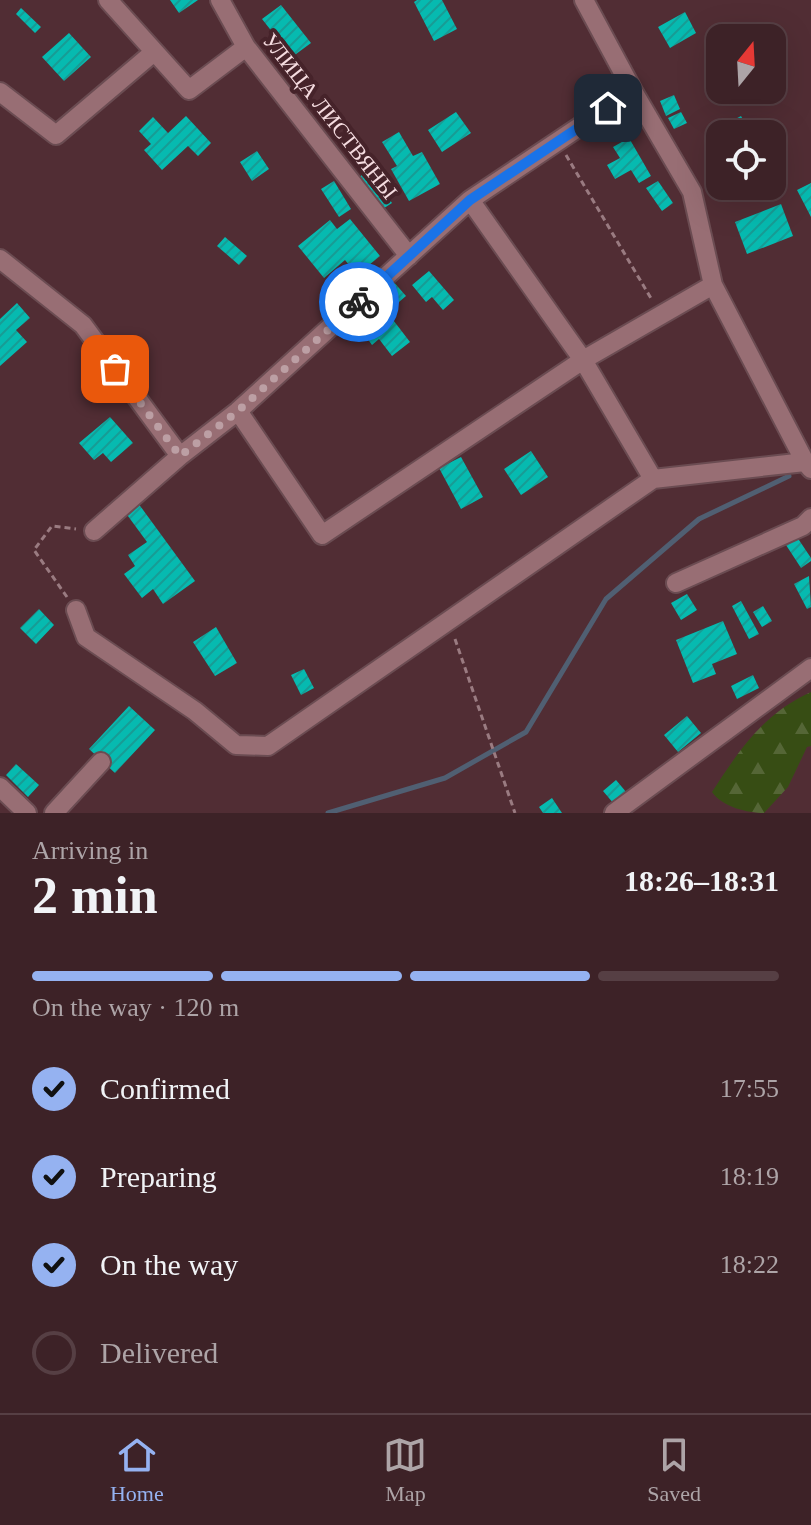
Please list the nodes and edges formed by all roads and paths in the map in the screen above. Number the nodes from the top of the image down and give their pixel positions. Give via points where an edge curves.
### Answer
1 (108, 0) edge
2 (220, 0) edge
3 (584, 0) edge
4 (246, 47) junction
5 (154, 52) junction
6 (633, 91) junction
7 (0, 92) edge
8 (558, 141) junction
9 (470, 200) junction
10 (409, 256) junction
11 (0, 259) edge
12 (713, 285) junction
13 (661, 315) junction
14 (583, 360) junction
15 (238, 411) junction
16 (180, 456) junction
17 (808, 465) edge
18 (653, 479) junction
19 (811, 518) edge
20 (94, 531) joint
21 (676, 583) dead end
22 (76, 610) joint
23 (449, 620) junction
24 (811, 668) edge
25 (101, 762) dead end
26 (0, 787) edge
27 (27, 813) edge
28 (54, 813) edge
29 (515, 813) edge
30 (614, 813) edge

1 - 5 street
2 - 4 street, УЛИЦА ЛИСТВЯНЫ
3 - 6 street
4 - 5 street via 189,90
4 - 10 street, УЛИЦА ЛИСТВЯНЫ
5 - 7 street via 56,135
6 - 8 street
6 - 12 street via 692,192
8 - 9 street
8 - 13 path
9 - 10 street
9 - 14 street
10 - 15 street
11 - 16 street via 83,325
12 - 13 street
12 - 17 street
13 - 14 street
14 - 15 street via 322,535
14 - 18 street
15 - 16 street
16 - 20 street
17 - 18 street
18 - 23 street
19 - 21 street
20 - 22 path via 52,526 34,550
22 - 23 street via 86,637 236,745 257,746 268,746
23 - 29 path
24 - 30 street
25 - 28 street
26 - 27 street

